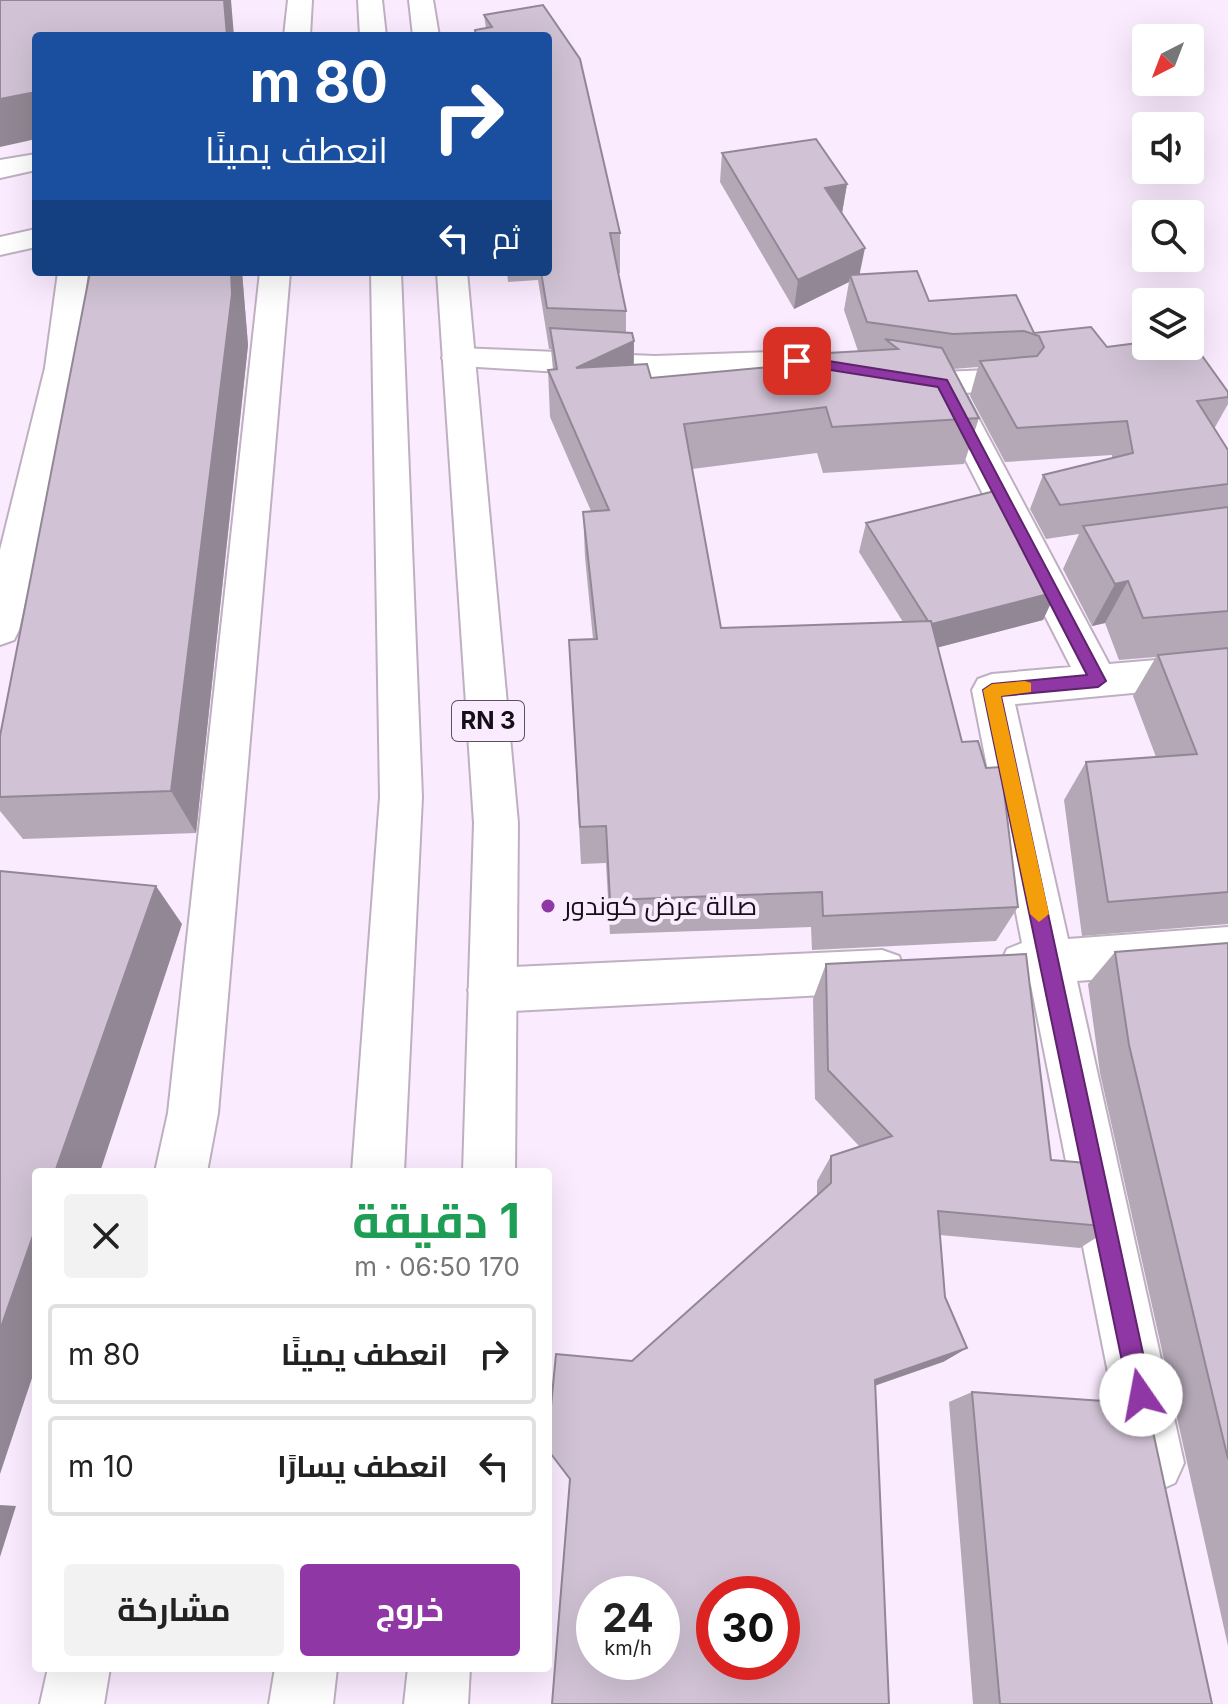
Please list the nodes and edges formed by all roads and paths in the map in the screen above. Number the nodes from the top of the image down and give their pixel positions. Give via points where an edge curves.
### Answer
1 (300, 0) edge
2 (370, 0) edge
3 (421, 0) edge
4 (297, 32) edge
5 (373, 32) edge
6 (425, 32) edge
7 (32, 163) edge
8 (0, 169) edge
9 (32, 239) edge
10 (0, 246) edge
11 (72, 276) edge
12 (275, 276) edge
13 (386, 276) edge
14 (452, 276) edge
15 (458, 358) junction
16 (1012, 380) edge
17 (943, 383) junction
18 (0, 630) edge
19 (1228, 669) edge
20 (1098, 681) junction
21 (1228, 948) edge
22 (1050, 963) junction
23 (986, 966) edge
24 (922, 969) edge
25 (492, 990) junction
26 (182, 1168) edge
27 (378, 1168) edge
28 (489, 1168) edge
29 (1164, 1503) edge
30 (78, 1672) edge
31 (305, 1672) edge
32 (439, 1672) edge
33 (72, 1704) edge
34 (301, 1704) edge
35 (436, 1704) edge

1 - 4 main road
2 - 5 main road
3 - 6 main road
7 - 8 main road
9 - 10 main road
11 - 18 main road via 61,368
12 - 26 main road via 193,1113
13 - 27 main road via 401,797
14 - 15 main road, RN 3
15 - 17 main road via 655,367 797,361
15 - 25 main road, RN 3 via 496,823
16 - 17 main road
17 - 20 main road via 1050,555
19 - 20 main road
20 - 22 main road via 992,690
21 - 22 main road
22 - 23 main road
22 - 29 main road
24 - 25 main road
25 - 28 main road, RN 3
30 - 33 main road
31 - 34 main road
32 - 35 main road

